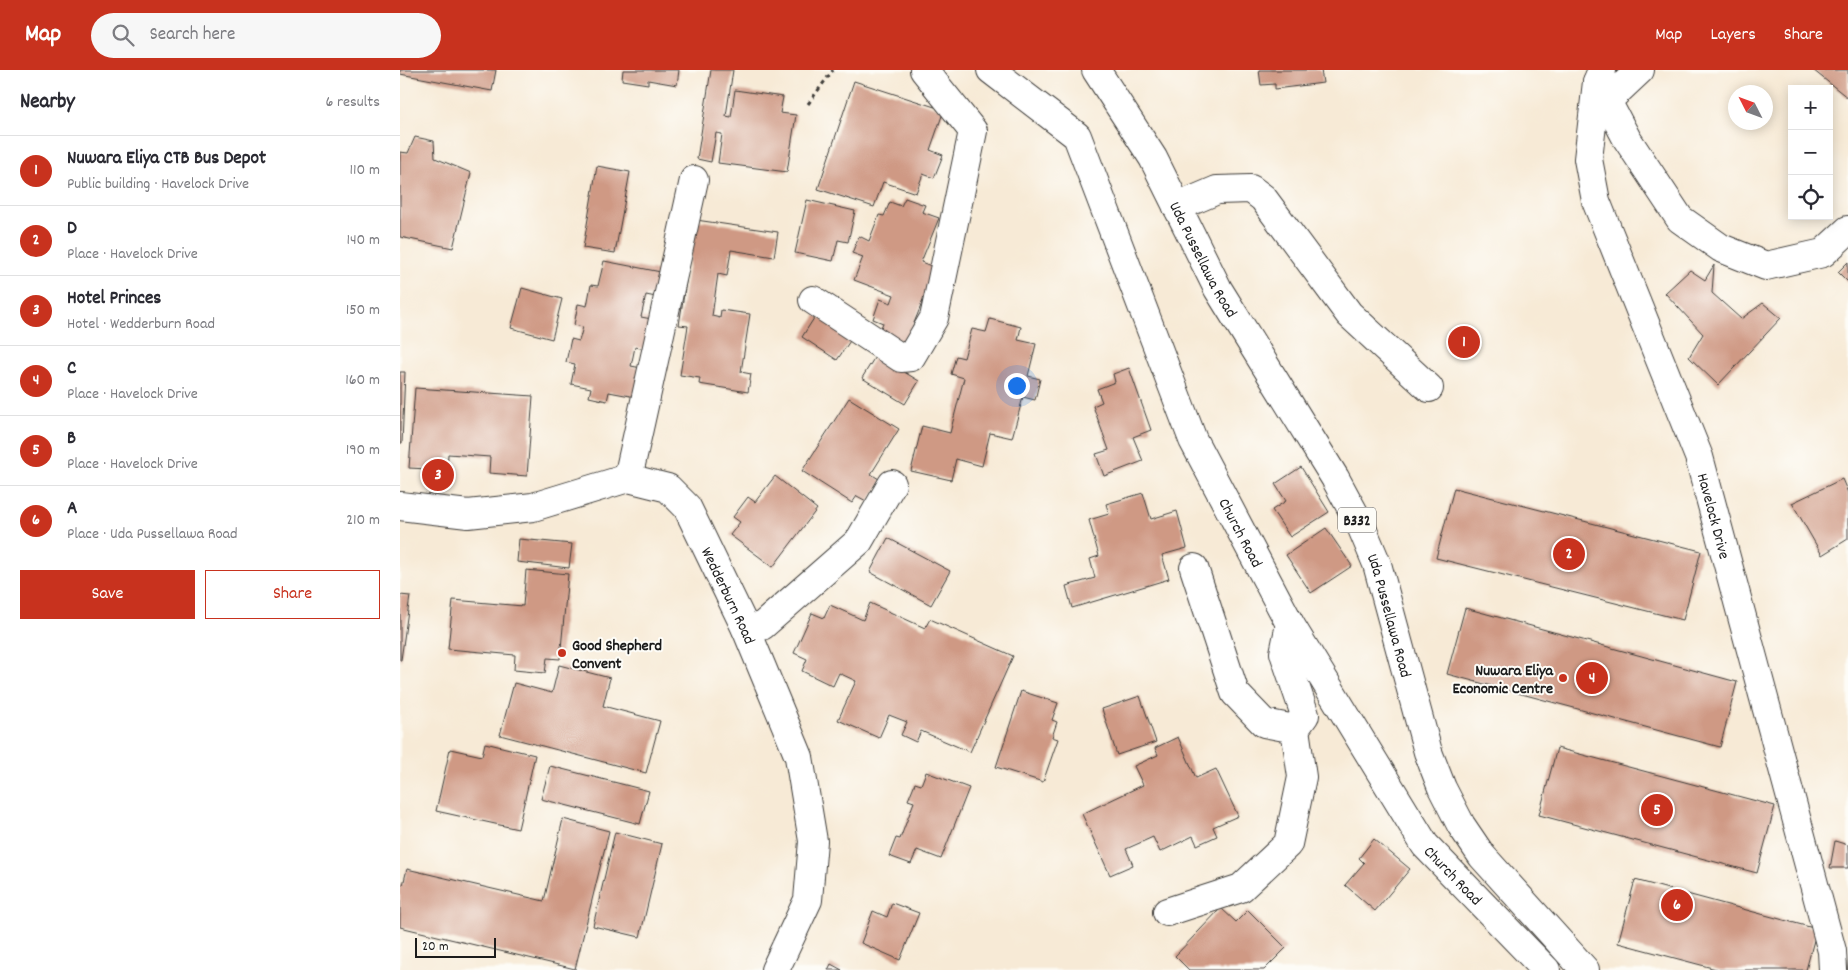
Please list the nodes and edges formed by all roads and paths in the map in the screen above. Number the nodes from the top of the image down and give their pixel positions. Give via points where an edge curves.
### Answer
1 (833, 70) edge
2 (924, 70) edge
3 (991, 70) edge
4 (1640, 70) edge
5 (1100, 72) edge
6 (1602, 84) edge
7 (808, 104) dead end
8 (694, 180) dead end
9 (1177, 206) junction
10 (1848, 230) edge
11 (813, 300) dead end
12 (1429, 388) dead end
13 (628, 478) junction
14 (892, 484) dead end
15 (400, 506) edge
16 (1194, 568) dead end
17 (1290, 624) junction
18 (746, 629) junction
19 (1294, 729) junction
20 (1167, 912) dead end
21 (775, 970) edge
22 (1546, 970) edge
23 (1586, 970) edge
24 (1833, 970) edge

1 - 7 path
2 - 11 street via 973,131 934,318 911,356 901,358
3 - 17 street, Church Road via 1077,136 1193,440
4 - 6 street
5 - 9 street, Uda Pussellawa Road / B332 via 1153,158
6 - 10 street via 1627,139 1680,219 1720,248 1766,266 1823,254
6 - 24 street, Havelock Drive via 1588,159 1596,201 1699,457 1832,951
8 - 13 street
9 - 12 street via 1218,190 1251,189 1263,198 1349,314
9 - 23 street, Uda Pussellawa Road / B332 via 1218,289 1361,526 1377,564 1428,752 1461,825 1482,856
13 - 15 street via 533,507 468,514
13 - 18 street, Wedderburn Road via 668,488 687,507
14 - 18 street via 860,541 762,626
16 - 19 street via 1234,693 1264,722
17 - 19 street via 1284,653 1305,715
17 - 22 street, Church Road via 1424,845
18 - 21 street, Wedderburn Road via 800,757 813,841 808,900
19 - 20 street via 1302,777 1288,844 1241,888

